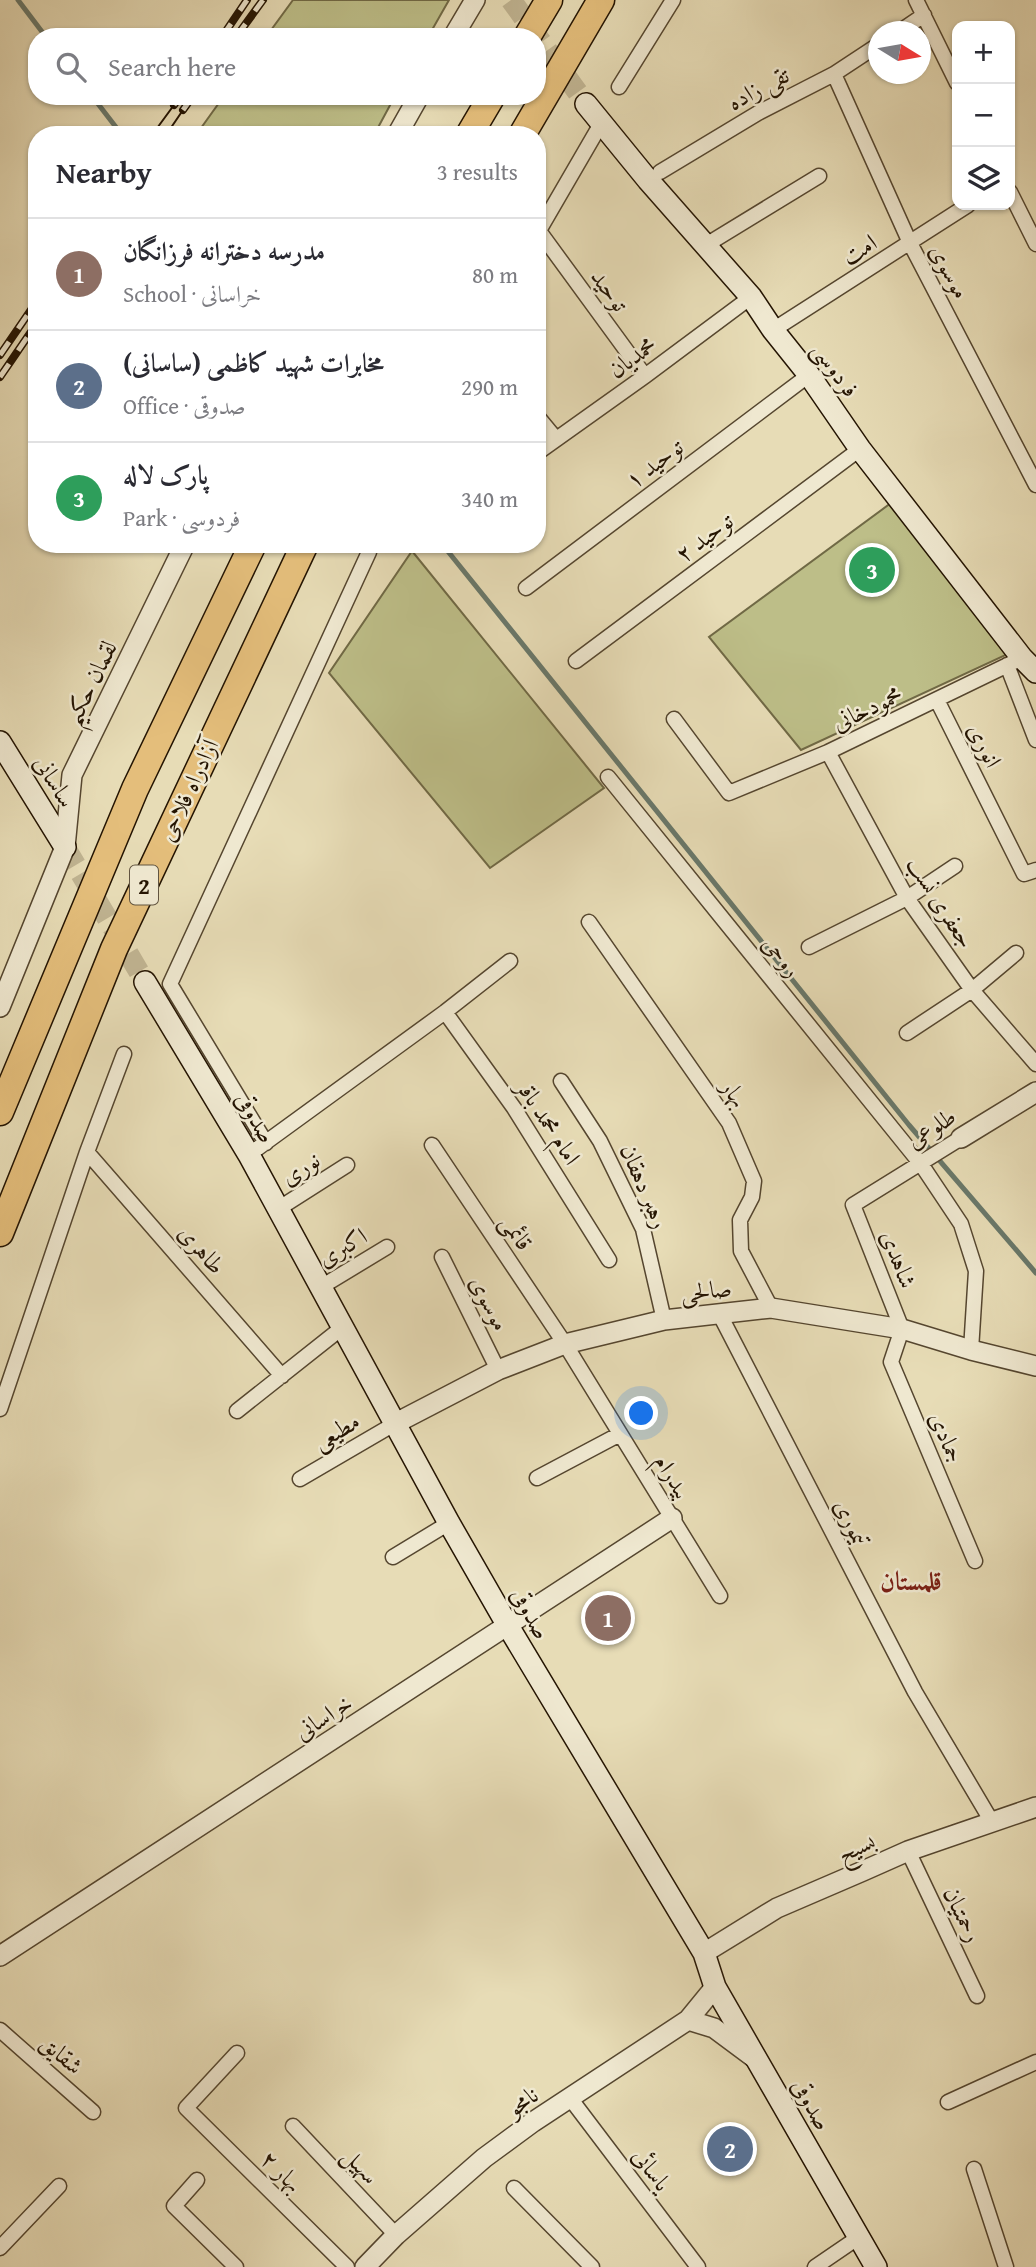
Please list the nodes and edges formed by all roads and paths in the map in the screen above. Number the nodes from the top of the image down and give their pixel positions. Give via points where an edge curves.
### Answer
1 (475, 0) edge
2 (549, 0) edge
3 (601, 0) edge
4 (673, 0) edge
5 (916, 0) edge
6 (925, 15) junction
7 (916, 21) edge
8 (458, 28) edge
9 (532, 28) edge
10 (868, 52) edge
11 (952, 72) edge
12 (834, 74) junction
13 (619, 87) dead end
14 (546, 94) edge
15 (586, 104) tunnel mouth
16 (414, 105) edge
17 (487, 105) edge
18 (540, 105) edge
19 (602, 122) junction
20 (402, 126) edge
21 (474, 126) edge
22 (527, 126) edge
23 (660, 172) dead end
24 (819, 176) dead end
25 (1015, 202) edge
26 (960, 210) edge
27 (546, 219) edge
28 (910, 243) junction
29 (546, 244) edge
30 (1036, 244) edge
31 (706, 245) junction
32 (751, 297) junction
33 (773, 330) junction
34 (809, 375) junction
35 (645, 376) junction
36 (546, 427) edge
37 (556, 439) junction
38 (546, 446) edge
39 (860, 449) junction
40 (1036, 485) edge
41 (181, 553) edge
42 (249, 553) edge
43 (300, 553) edge
44 (369, 553) edge
45 (526, 588) dead end
46 (576, 661) dead end
47 (1021, 665) edge
48 (937, 700) junction
49 (674, 719) dead end
50 (1036, 740) edge
51 (0, 742) edge
52 (828, 752) junction
53 (608, 777) dead end
54 (65, 847) junction
55 (955, 866) dead end
56 (1036, 870) edge
57 (907, 898) junction
58 (589, 922) dead end
59 (809, 947) dead end
60 (1016, 953) dead end
61 (510, 961) dead end
62 (145, 982) tunnel mouth
63 (972, 990) junction
64 (0, 1007) edge
65 (445, 1012) junction
66 (906, 1033) dead end
67 (124, 1054) dead end
68 (1036, 1063) edge
69 (561, 1081) dead end
70 (1036, 1092) edge
71 (0, 1112) edge
72 (961, 1138) joint
73 (432, 1145) dead end
74 (257, 1149) junction
75 (87, 1152) junction
76 (921, 1164) junction
77 (347, 1165) dead end
78 (853, 1205) joint
79 (278, 1209) junction
80 (0, 1233) edge
81 (387, 1247) dead end
82 (442, 1257) dead end
83 (609, 1260) dead end
84 (321, 1287) junction
85 (771, 1308) junction
86 (719, 1313) junction
87 (664, 1320) junction
88 (343, 1327) junction
89 (902, 1329) junction
90 (565, 1344) junction
91 (971, 1350) junction
92 (1036, 1367) edge
93 (498, 1370) junction
94 (282, 1376) junction
95 (0, 1409) edge
96 (237, 1411) dead end
97 (396, 1423) junction
98 (620, 1434) junction
99 (537, 1478) dead end
100 (300, 1479) dead end
101 (672, 1518) junction
102 (449, 1523) junction
103 (393, 1557) dead end
104 (975, 1561) dead end
105 (720, 1596) dead end
106 (508, 1626) junction
107 (1035, 1810) edge
108 (992, 1822) junction
109 (908, 1851) junction
110 (704, 1953) junction
111 (0, 1956) edge
112 (715, 1987) junction
113 (977, 1996) dead end
114 (688, 2020) junction
115 (0, 2030) edge
116 (237, 2053) dead end
117 (756, 2060) junction
118 (1036, 2062) edge
119 (570, 2098) junction
120 (948, 2102) dead end
121 (93, 2112) dead end
122 (293, 2126) dead end
123 (974, 2169) dead end
124 (197, 2180) dead end
125 (59, 2186) dead end
126 (514, 2188) dead end
127 (397, 2235) junction
128 (859, 2237) junction
129 (0, 2248) edge
130 (236, 2267) edge
131 (347, 2267) edge
132 (365, 2267) edge
133 (592, 2267) edge
134 (698, 2267) edge
135 (815, 2267) edge
136 (876, 2267) edge
137 (1006, 2267) edge

1 - 8 street
2 - 9 highway
3 - 14 highway
4 - 13 street
5 - 6 street
6 - 7 street
6 - 11 street
10 - 12 street, تقی زاده
12 - 23 street, تقی زاده
12 - 28 street, موسوی
15 - 19 main road, فردوسی
16 - 20 street
17 - 21 highway
18 - 22 highway
19 - 27 street
19 - 31 main road, فردوسی
24 - 31 street
25 - 30 street
26 - 28 street, امت
28 - 33 street, امت
28 - 40 street, موسوی
29 - 35 street, توحید
31 - 32 main road, فردوسی
32 - 33 main road, فردوسی
32 - 35 street, محمدیان
33 - 34 main road, فردوسی
34 - 39 main road, فردوسی
34 - 45 street, توحید ۱
35 - 37 street, محمدیان
36 - 37 street
37 - 38 street, محمدیان
39 - 46 street, توحید ۲
39 - 47 main road, فردوسی
41 - 54 street, لقمان حکیم via 72,775
42 - 71 highway, آزادراه فلاحی / 2 via 135,789
43 - 80 highway, آزادراه فلاحی / 2 via 114,949
44 - 74 street via 170,984
47 - 48 street, محمودخانی
47 - 50 street
48 - 52 street, محمودخانی
48 - 56 street, انوری via 1024,874
49 - 52 street, محمودخانی via 729,793
51 - 54 main road, ساسانی
52 - 57 street, جعفری نسب
53 - 76 street, روحی
54 - 64 street, لقمان حکیم
55 - 57 street
57 - 59 street
57 - 63 street, جعفری نسب
58 - 85 street, بهار via 729,1123 754,1181 752,1197 740,1220 741,1251
60 - 63 street
61 - 65 street
62 - 74 main road, صدوقی
63 - 66 street
63 - 68 street, جعفری نسب
65 - 74 street
65 - 83 street, امام محمد باقر via 514,1108
67 - 75 street
69 - 87 street, رهبر دهقان via 600,1141 643,1229
70 - 72 street, طلوعی
72 - 76 street, طلوعی
73 - 90 street, قائمی
74 - 79 main road, صدوقی
75 - 94 street, طاهری
75 - 95 street
76 - 78 street, طلوعی
76 - 91 street, روحی via 961,1224 976,1271
77 - 79 street, نوری
78 - 89 street, شاهدی
79 - 84 main road, صدوقی
81 - 84 street, اکبری
82 - 93 street, موسوی
84 - 88 main road, صدوقی
85 - 86 street, صالحی
85 - 89 street, صالحی
86 - 87 street, صالحی
86 - 108 street, تیموری via 915,1692
87 - 90 street, صالحی
88 - 94 street
88 - 97 main road, صدوقی
89 - 91 street, صالحی
89 - 104 street, جمادی via 891,1362
90 - 93 street, صالحی
90 - 98 street, بیدرام
91 - 92 street, صالحی
93 - 97 street, صالحی
94 - 96 street
97 - 100 street, مطیعی
97 - 102 main road, صدوقی
98 - 99 street
98 - 101 street, بیدرام
101 - 105 street, بیدرام
101 - 106 street, خراسانی
102 - 103 street
102 - 106 main road, صدوقی
106 - 110 main road, صدوقی
106 - 111 street, خراسانی
107 - 108 street, بسیح
108 - 109 street, بسیح
109 - 110 street, بسیح via 777,1908
109 - 113 street, رحمتیان
110 - 112 main road, صدوقی
112 - 114 street, نامجو
112 - 117 main road, صدوقی
114 - 117 street via 715,2028
114 - 119 street, نامجو
115 - 121 street, شقایق
116 - 131 street, بهار ۲ via 186,2108
117 - 128 main road, صدوقی
118 - 120 street
119 - 127 street, نامجو via 484,2158
119 - 134 street, یاسائی
122 - 127 street, سهیل
123 - 137 street
124 - 130 street via 174,2206
125 - 129 street
126 - 133 street
127 - 132 street, نامجو
128 - 135 street
128 - 136 main road, صدوقی

